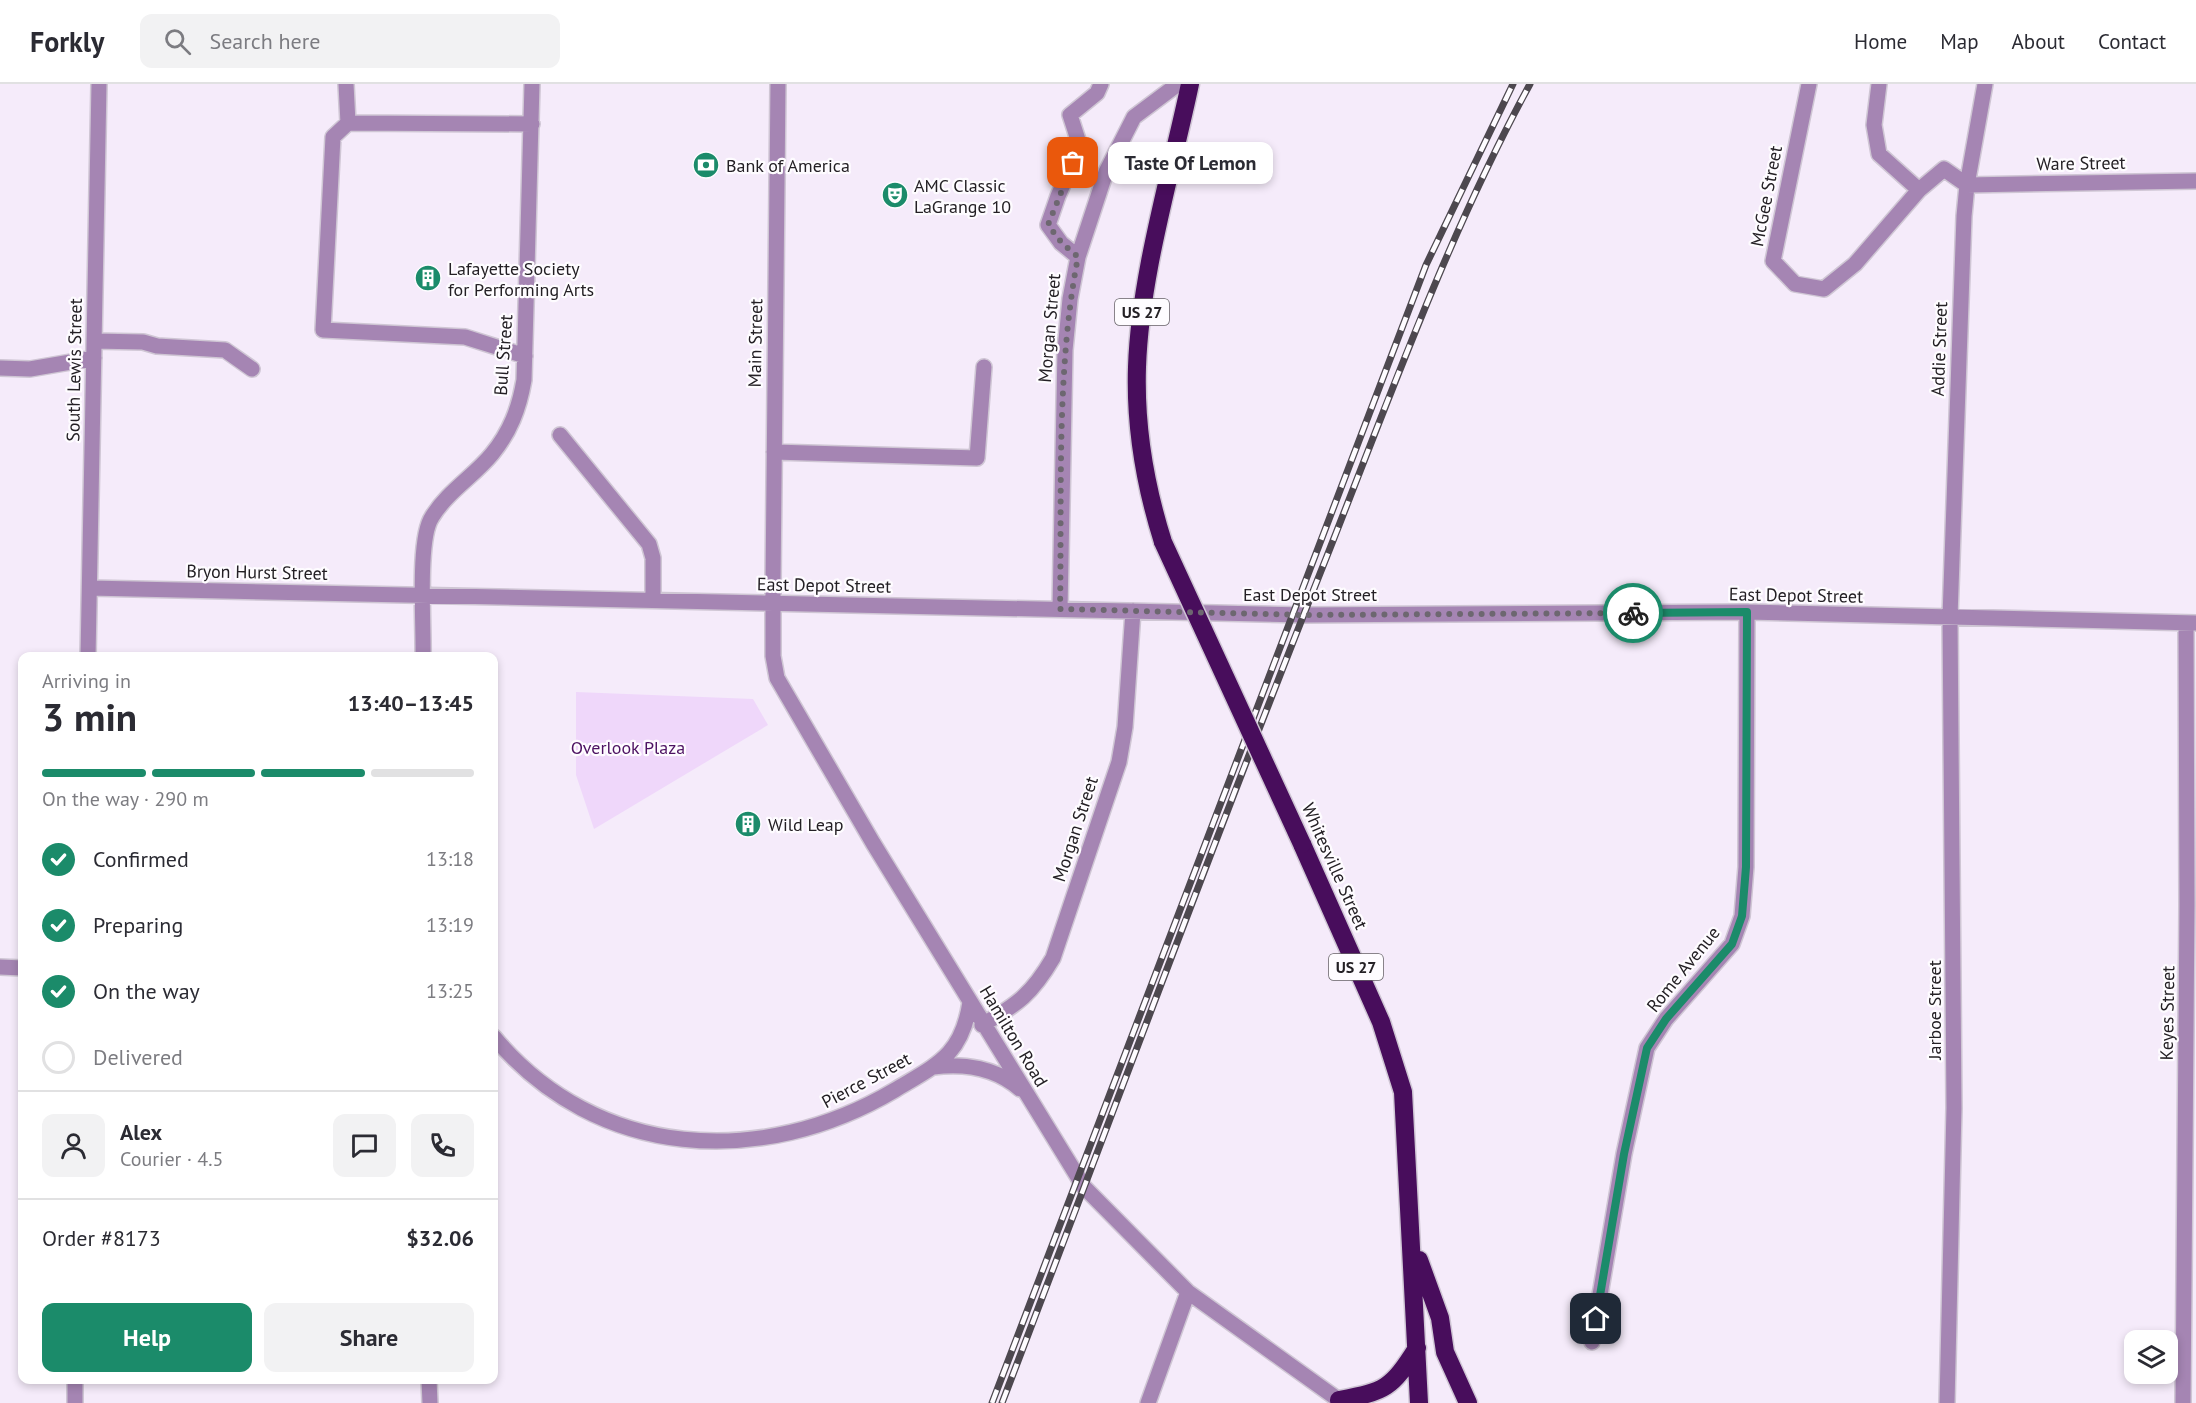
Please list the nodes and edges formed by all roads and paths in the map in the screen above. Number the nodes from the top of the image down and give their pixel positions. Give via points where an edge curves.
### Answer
1 (99, 84) edge
2 (346, 84) edge
3 (532, 84) edge
4 (778, 84) edge
5 (1101, 84) edge
6 (1178, 84) edge
7 (1190, 84) edge
8 (1809, 84) edge
9 (1879, 84) edge
10 (1985, 84) edge
11 (348, 123) junction
12 (531, 124) junction
13 (2196, 181) edge
14 (1967, 185) junction
15 (1919, 189) junction
16 (1078, 257) junction
17 (94, 341) junction
18 (525, 356) junction
19 (94, 358) junction
20 (984, 367) dead end
21 (0, 368) edge
22 (252, 369) dead end
23 (560, 435) dead end
24 (774, 452) junction
25 (90, 588) junction
26 (424, 595) junction
27 (653, 600) junction
28 (773, 603) junction
29 (1060, 609) junction
30 (1133, 611) junction
31 (1747, 612) junction
32 (1950, 617) junction
33 (2191, 623) edge
34 (88, 652) edge
35 (423, 652) edge
36 (0, 967) edge
37 (18, 968) edge
38 (970, 1002) junction
39 (982, 1025) junction
40 (500, 1052) edge
41 (930, 1068) junction
42 (1027, 1095) junction
43 (2190, 1174) edge
44 (1413, 1241) junction
45 (1188, 1292) junction
46 (1592, 1342) dead end
47 (1417, 1348) junction
48 (75, 1384) edge
49 (429, 1384) edge
50 (1341, 1402) edge
51 (75, 1403) edge
52 (430, 1403) edge
53 (1148, 1403) edge
54 (1419, 1403) edge
55 (1468, 1403) edge
56 (1947, 1403) edge
57 (2183, 1403) edge

1 - 17 street, South Lewis Street
2 - 11 street
3 - 12 street, Bull Street
4 - 24 street, Main Street
5 - 16 street via 1097,93 1070,114 1080,146 1048,225
6 - 16 street, Morgan Street via 1134,117 1106,172
7 - 44 highway, Whitesville Street / US 27, bridge via 1144,297 1137,368 1141,450 1152,508 1163,542 1381,1022 1403,1092
8 - 15 street, McGee Street via 1773,261 1795,284 1824,290 1855,264
9 - 15 street via 1874,125 1879,154
10 - 14 street, Addie Street
11 - 12 street
11 - 18 street via 333,137 323,330 465,337
12 - 18 street, Bull Street
13 - 14 street, Ware Street
14 - 15 street, McGee Street via 1944,169
14 - 32 street, Addie Street
16 - 29 street, Morgan Street via 1065,350
17 - 19 street, South Lewis Street
17 - 22 street via 225,350
18 - 26 street, Bull Street via 520,405 512,425 491,455 431,518 424,540
19 - 21 street via 30,369
19 - 25 street, South Lewis Street
20 - 24 street via 977,458
23 - 27 street via 649,544
24 - 28 street, Main Street
25 - 26 street, Bryon Hurst Street
25 - 34 street, South Lewis Street
26 - 27 street, East Depot Street
26 - 35 street
27 - 28 street, East Depot Street
28 - 29 street, East Depot Street
28 - 38 street, Hamilton Road via 777,678
29 - 30 street, East Depot Street
30 - 31 street, East Depot Street via 1303,615
30 - 39 street, Morgan Street via 1119,762 1053,958 1039,982 1018,1004
31 - 32 street, East Depot Street
31 - 46 street, Rome Avenue via 1746,867 1742,916 1732,944 1666,1019 1647,1048 1624,1154
32 - 33 street, East Depot Street
32 - 56 street, Jarboe Street via 1954,1108
33 - 43 street, Keyes Street
36 - 37 street
38 - 39 street, Hamilton Road
38 - 41 street, Pierce Street via 958,1044
39 - 42 street, Hamilton Road
40 - 41 street, Pierce Street via 560,1094 635,1131 724,1143 786,1135 822,1125 883,1097
41 - 42 street via 973,1066 1011,1082
42 - 45 street, Hamilton Road via 1084,1187
43 - 57 street, Keyes Street
44 - 47 highway, Whitesville Street / US 27
44 - 55 highway via 1440,1318 1445,1352
45 - 50 street, Hamilton Road
45 - 53 street
47 - 50 highway via 1389,1386
47 - 54 highway, Whitesville Street / US 27
48 - 51 street
49 - 52 street

